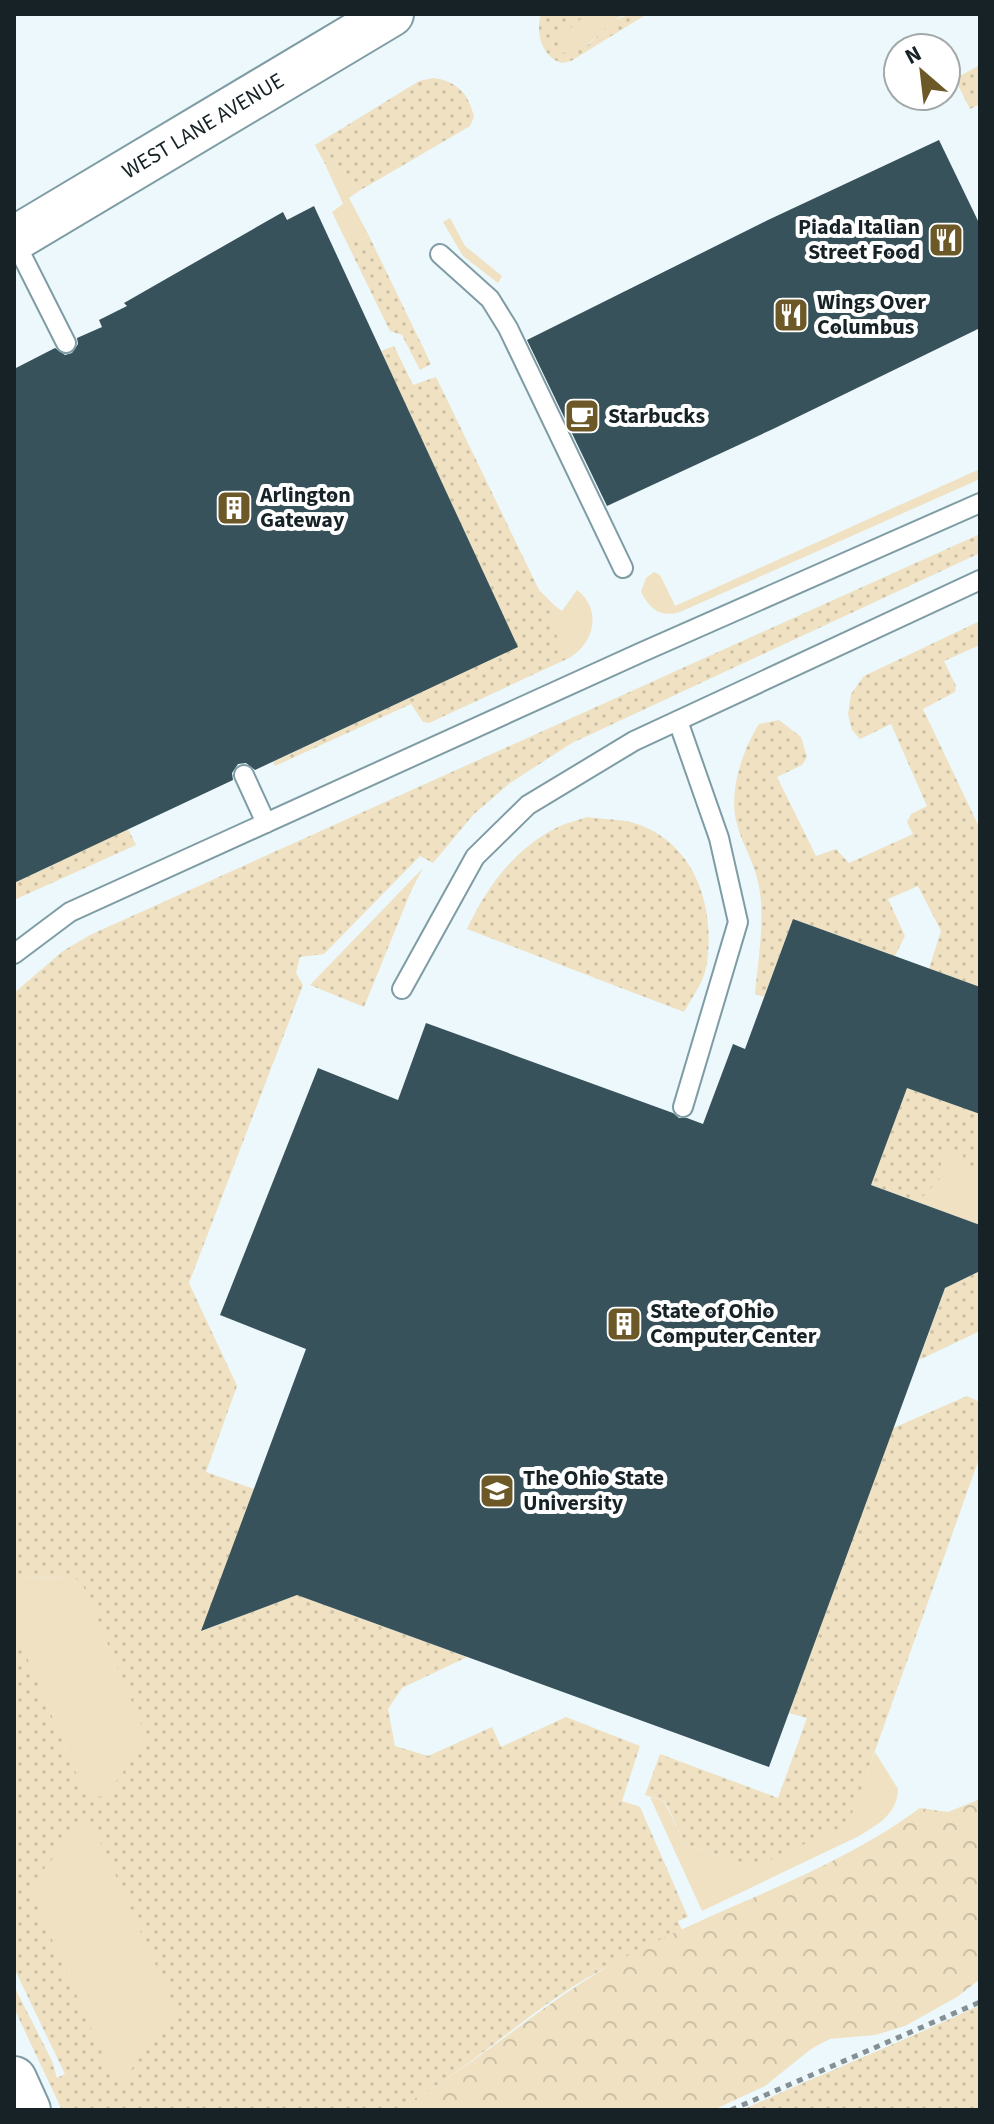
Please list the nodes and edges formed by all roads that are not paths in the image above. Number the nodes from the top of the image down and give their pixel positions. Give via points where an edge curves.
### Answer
1 (391, 14) edge
2 (14, 240) edge
3 (440, 254) dead end
4 (66, 343) dead end
5 (980, 503) edge
6 (623, 568) dead end
7 (980, 580) edge
8 (678, 721) junction
9 (244, 775) dead end
10 (266, 823) junction
11 (14, 954) edge
12 (402, 989) dead end
13 (683, 1107) dead end
14 (14, 2079) edge
15 (28, 2110) edge

1 - 2 main road, WEST LANE AVENUE
2 - 4 lane
3 - 6 lane via 490,299 508,328
5 - 10 lane
7 - 8 lane
8 - 12 lane via 634,741 528,805 475,857
8 - 13 lane via 719,838 738,922
9 - 10 lane
10 - 11 lane via 70,912
14 - 15 main road

